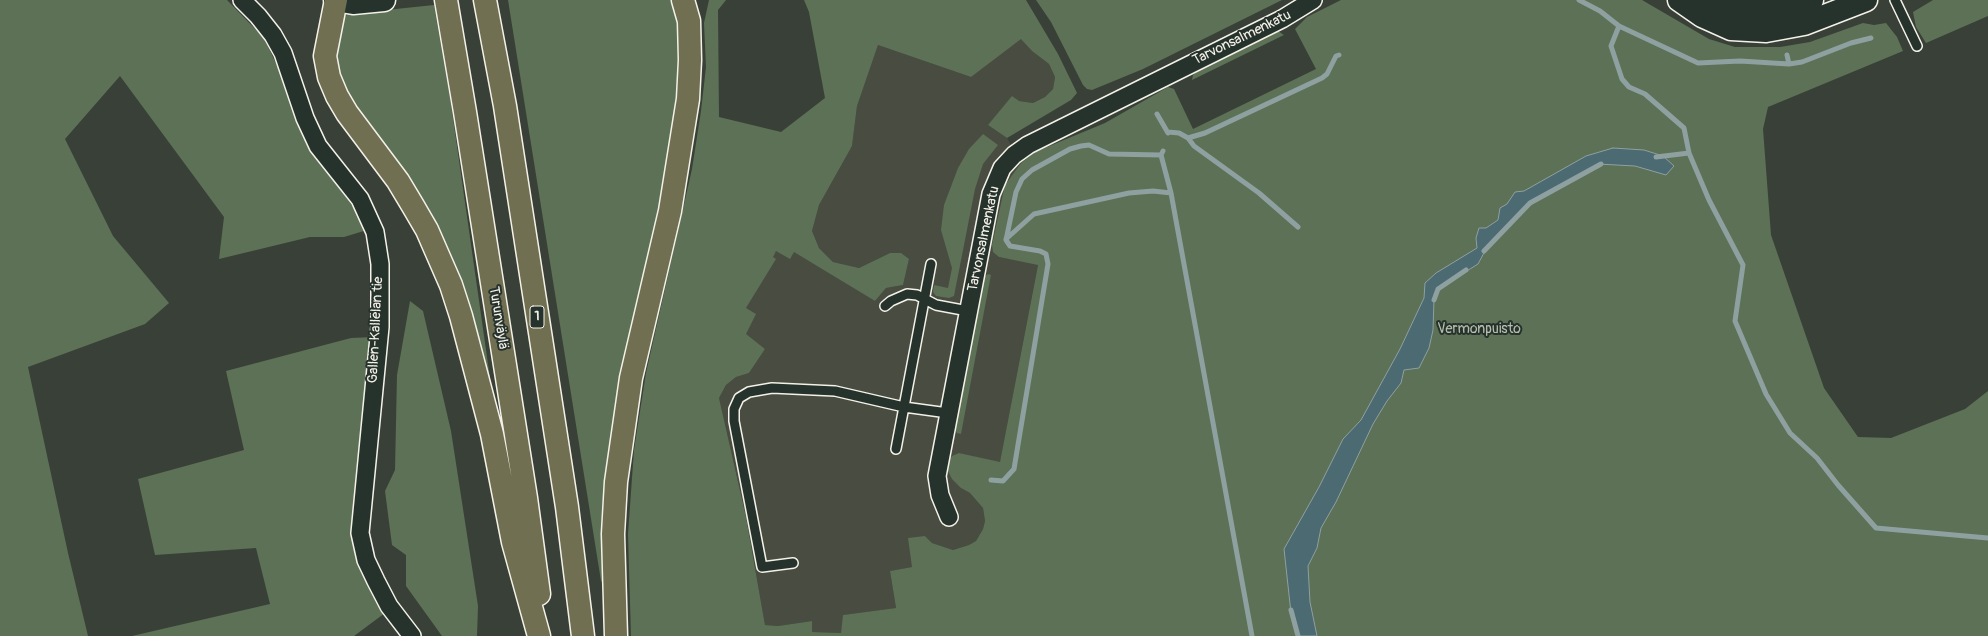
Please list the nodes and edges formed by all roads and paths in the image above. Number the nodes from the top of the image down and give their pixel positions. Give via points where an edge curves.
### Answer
1 (242, 0) edge
2 (336, 0) edge
3 (380, 0) edge
4 (446, 0) edge
5 (485, 0) edge
6 (683, 0) edge
7 (695, 0) edge
8 (1313, 0) edge
9 (1812, 0) edge
10 (1866, 0) edge
11 (1895, 0) edge
12 (1682, 1) edge
13 (689, 21) junction
14 (1917, 46) dead end
15 (931, 264) dead end
16 (925, 299) junction
17 (885, 306) dead end
18 (968, 312) junction
19 (904, 407) junction
20 (948, 413) junction
21 (896, 450) dead end
22 (949, 517) dead end
23 (792, 563) dead end
24 (412, 636) edge
25 (539, 636) edge
26 (544, 636) edge
27 (583, 636) edge
28 (616, 636) edge

1 - 24 street, Gallen-Kallelan tie via 273,35 283,53 305,118 318,146 360,200 375,232 380,264 380,327 360,533 366,560 376,581
2 - 3 main road via 353,3
2 - 25 highway via 325,56 329,78 347,112 398,181 426,230 451,285 492,434 513,542
4 - 26 highway, Turunväylä via 526,498
5 - 27 highway, 1 via 505,106 561,468
6 - 13 highway
7 - 13 highway
8 - 18 street, Tarvonsalmenkatu via 1282,19 1028,145 1014,155 1002,168 991,194
9 - 12 main road via 1776,9 1753,10
10 - 12 main road via 1804,24 1766,31 1731,29 1702,16
11 - 14 lane
13 - 28 highway via 688,99 682,141 670,211 631,378 622,438 613,534
15 - 16 lane
16 - 17 lane via 907,294
16 - 18 lane via 936,305
16 - 19 lane
18 - 20 street, Tarvonsalmenkatu
19 - 20 lane
19 - 21 lane
19 - 23 lane via 835,391 772,388 749,392 739,398 734,408 734,421 762,567
20 - 22 street, Tarvonsalmenkatu via 937,476 940,495

